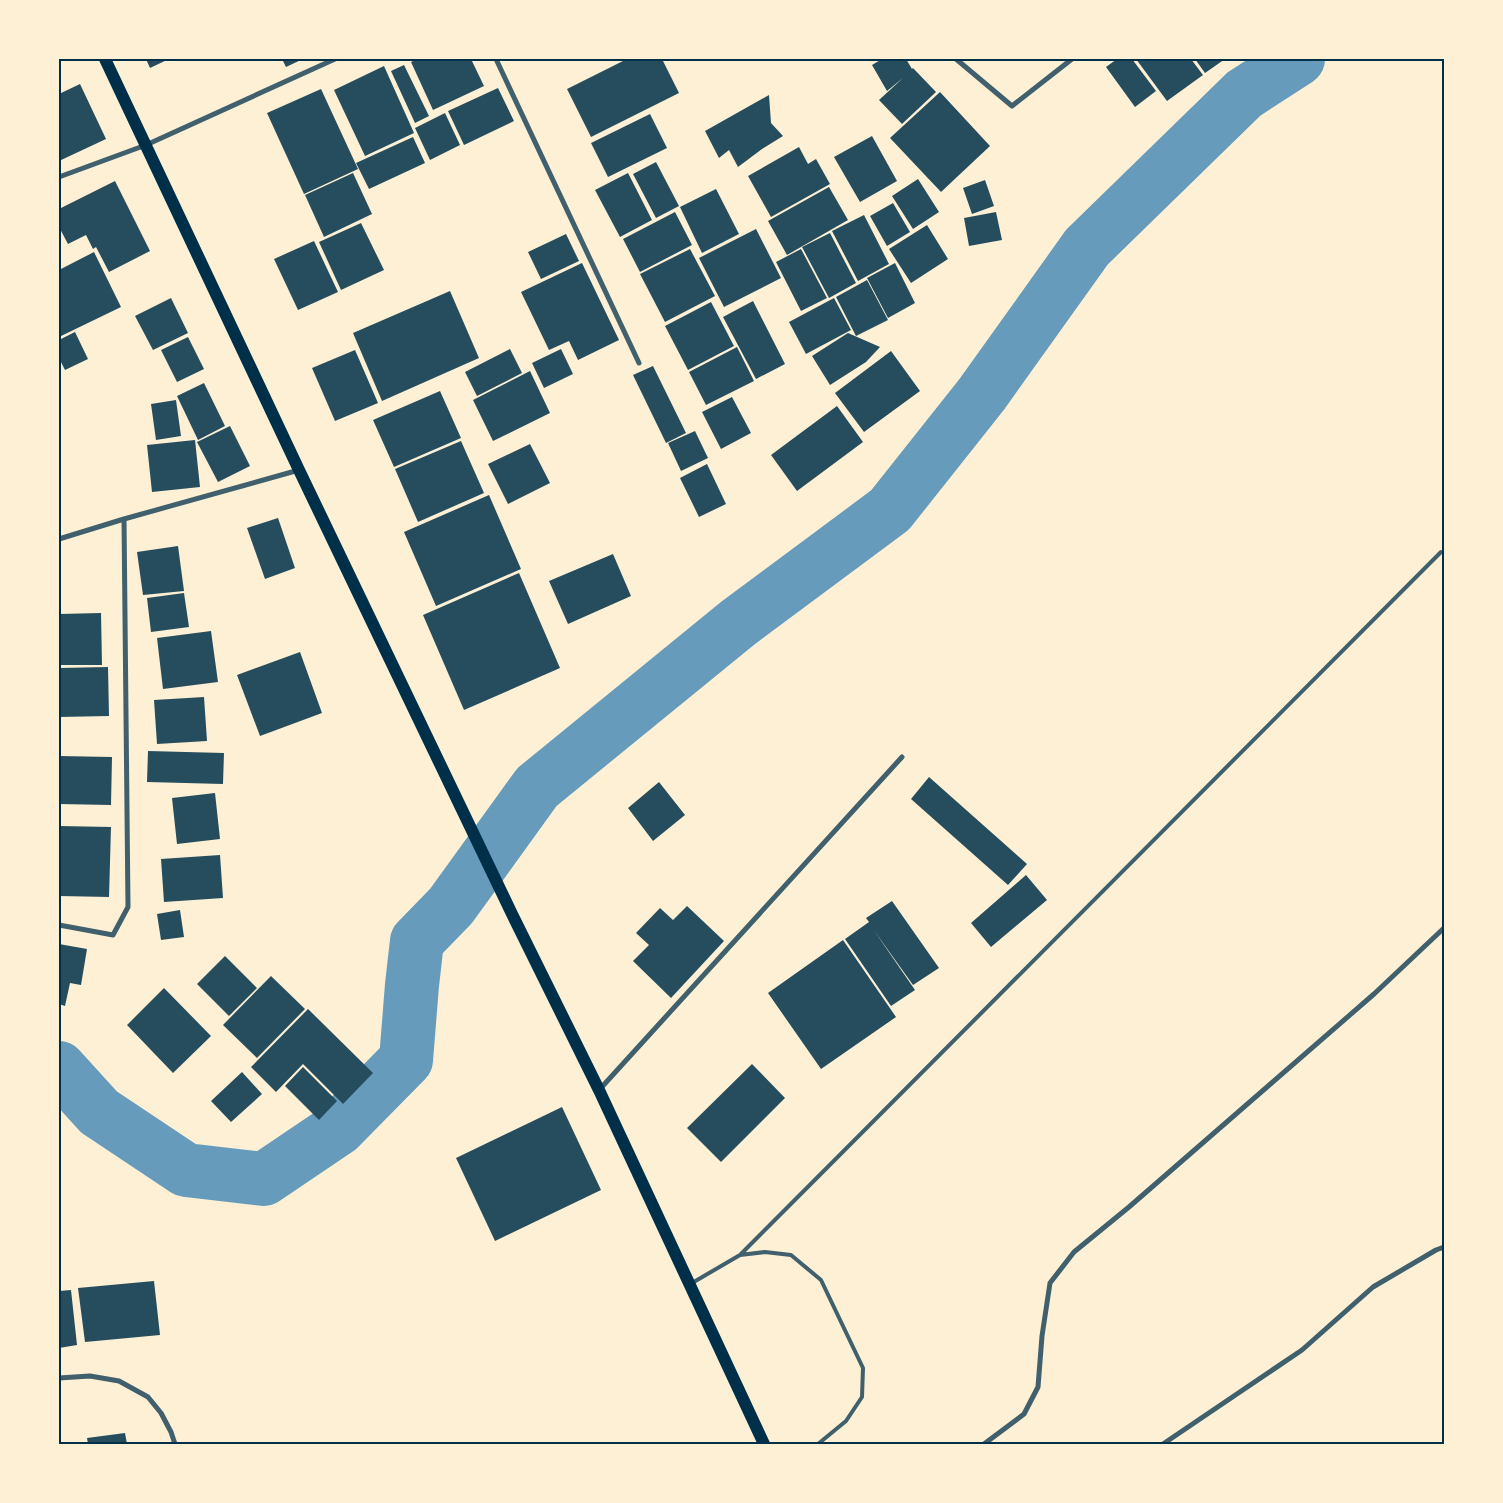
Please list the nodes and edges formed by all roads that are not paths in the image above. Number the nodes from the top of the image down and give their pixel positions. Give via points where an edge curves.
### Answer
1 (105, 59) edge
2 (335, 59) edge
3 (496, 59) edge
4 (956, 59) edge
5 (1072, 59) edge
6 (146, 145) junction
7 (59, 177) edge
8 (639, 363) dead end
9 (299, 470) junction
10 (124, 518) junction
11 (59, 539) edge
12 (1441, 552) dead end
13 (902, 757) dead end
14 (59, 924) edge
15 (1444, 928) edge
16 (599, 1090) junction
17 (1444, 1247) edge
18 (740, 1255) junction
19 (689, 1284) junction
20 (59, 1378) edge
21 (175, 1444) edge
22 (764, 1444) edge
23 (818, 1444) edge
24 (984, 1444) edge
25 (1163, 1444) edge

1 - 6 main road
2 - 6 street
3 - 8 street
4 - 5 street via 1012,106
6 - 7 street
6 - 9 main road
9 - 10 street
9 - 16 main road
10 - 11 street
10 - 14 street via 128,907 112,935
12 - 18 lane
13 - 16 street
15 - 24 street via 1374,994 1074,1252 1050,1283 1038,1387 1024,1414
16 - 19 main road
17 - 25 street via 1373,1287 1302,1350
18 - 19 lane
18 - 23 lane via 765,1252 792,1256 821,1280 863,1368 862,1397 846,1421
19 - 22 main road
20 - 21 street via 90,1376 119,1381 148,1397 162,1413

